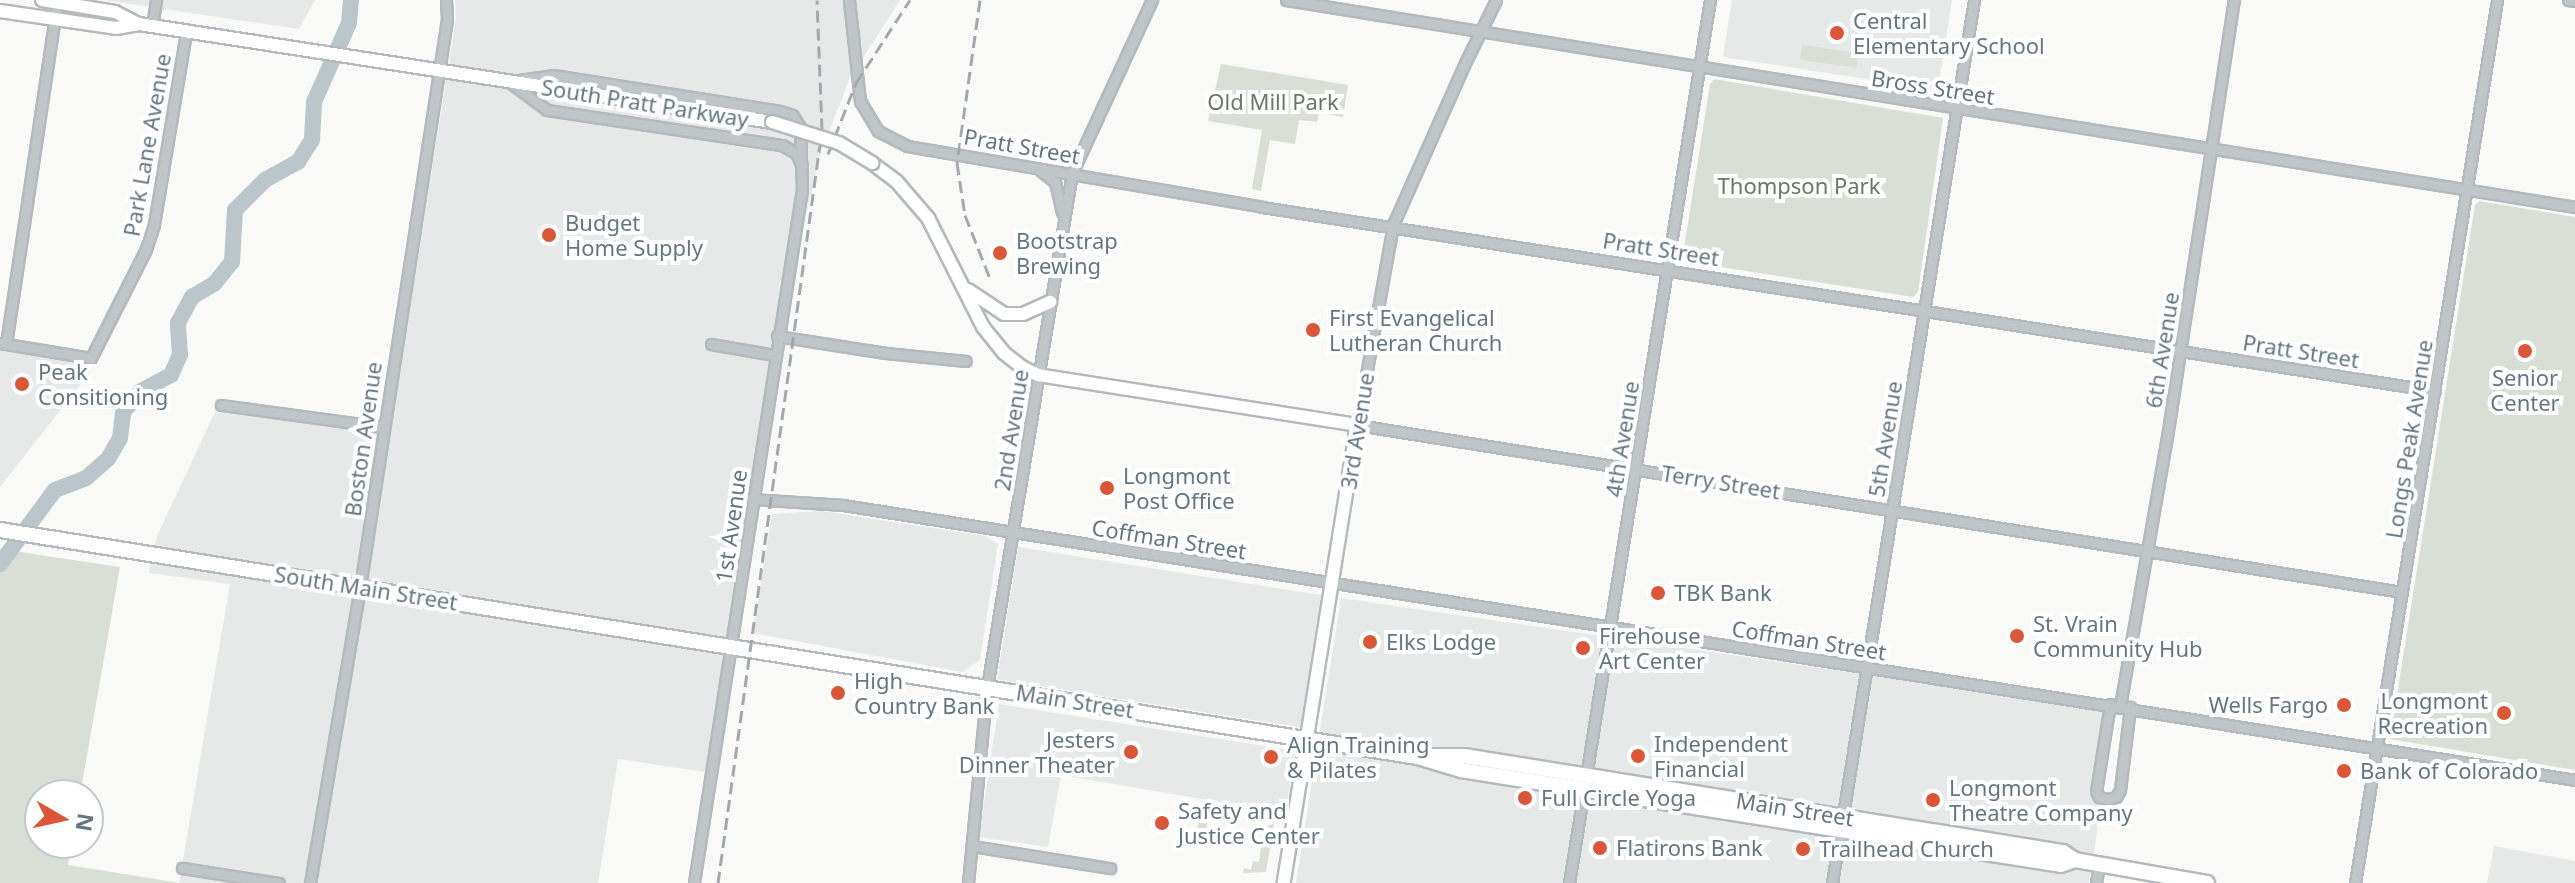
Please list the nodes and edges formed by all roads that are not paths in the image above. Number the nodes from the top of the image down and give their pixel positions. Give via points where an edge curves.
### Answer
1 (42, 0) edge
2 (156, 0) edge
3 (446, 0) edge
4 (849, 0) edge
5 (1152, 0) edge
6 (1286, 0) edge
7 (1496, 0) edge
8 (1710, 0) edge
9 (1974, 0) edge
10 (2234, 0) edge
11 (2497, 0) edge
12 (2568, 0) edge
13 (2575, 1) edge
14 (57, 2) junction
15 (0, 11) edge
16 (55, 20) junction
17 (139, 24) junction
18 (152, 26) junction
19 (186, 32) junction
20 (1480, 32) junction
21 (1699, 67) junction
22 (438, 71) junction
23 (508, 81) junction
24 (1956, 109) junction
25 (2211, 149) junction
26 (1023, 164) junction
27 (804, 173) junction
28 (1072, 173) junction
29 (2468, 190) junction
30 (2575, 207) edge
31 (1064, 222) junction
32 (1393, 225) junction
33 (1667, 268) junction
34 (964, 287) junction
35 (1050, 302) junction
36 (1924, 309) junction
37 (777, 336) junction
38 (3, 344) edge
39 (711, 344) dead end
40 (2180, 351) junction
41 (774, 355) junction
42 (966, 361) dead end
43 (1038, 375) junction
44 (2435, 391) junction
45 (221, 405) dead end
46 (1357, 425) junction
47 (383, 427) junction
48 (1635, 468) junction
49 (752, 499) junction
50 (1892, 510) junction
51 (0, 530) edge
52 (1012, 533) junction
53 (2147, 551) junction
54 (1333, 584) junction
55 (360, 587) junction
56 (2402, 592) junction
57 (1610, 627) junction
58 (732, 647) junction
59 (1867, 667) junction
60 (987, 687) junction
61 (2120, 706) junction
62 (1307, 739) junction
63 (2378, 747) junction
64 (2575, 780) edge
65 (1586, 782) junction
66 (1842, 823) junction
67 (972, 846) junction
68 (2099, 864) junction
69 (182, 868) dead end
70 (1110, 868) dead end
71 (279, 883) edge
72 (310, 883) edge
73 (694, 883) edge
74 (968, 883) edge
75 (1284, 883) edge
76 (1569, 883) edge
77 (1832, 883) edge
78 (2096, 883) edge
79 (2207, 883) edge
80 (2355, 883) edge

1 - 14 main road, South Pratt Parkway
2 - 18 street
3 - 22 street, Boston Avenue
4 - 26 street, Pratt Street via 860,101 885,136 907,146
5 - 28 street, 2nd Avenue
6 - 20 street, Bross Street
7 - 20 street, 3rd Avenue
8 - 21 street, 4th Avenue
9 - 24 street, 5th Avenue
10 - 25 street, 6th Avenue
11 - 29 street, Longs Peak Avenue
12 - 13 street
14 - 16 street
14 - 17 main road, South Pratt Parkway via 115,12
15 - 16 main road, South Pratt Parkway
16 - 17 main road, South Pratt Parkway via 116,28
16 - 38 street
17 - 18 main road, South Pratt Parkway
18 - 19 main road, South Pratt Parkway
19 - 22 main road, South Pratt Parkway
19 - 38 street, Park Lane Avenue via 154,224 91,358
20 - 21 street, Bross Street
20 - 32 street, 3rd Avenue
21 - 24 street, Bross Street
21 - 33 street, 4th Avenue
22 - 23 main road, South Pratt Parkway
22 - 47 street, Boston Avenue
23 - 27 street via 547,110 789,147
23 - 27 street, 1st Avenue via 553,75 780,111 792,115 800,127
23 - 34 main road, South Pratt Parkway, bridge via 772,122 839,143 914,199
24 - 25 street, Bross Street
24 - 36 street, 5th Avenue
25 - 29 street, Bross Street
25 - 40 street, 6th Avenue
26 - 28 street, Pratt Street
26 - 31 street via 1055,182
27 - 37 street, 1st Avenue
28 - 31 street, 2nd Avenue
28 - 32 street, Pratt Street
29 - 30 street, Bross Street
29 - 44 street, Longs Peak Avenue
31 - 35 street, 2nd Avenue
32 - 33 street, Pratt Street
32 - 46 street, 3rd Avenue
33 - 36 street, Pratt Street
33 - 48 street, 4th Avenue
34 - 35 main road via 1004,314 1023,314
34 - 43 main road, South Pratt Parkway via 994,342
35 - 43 street, 2nd Avenue
36 - 40 street, Pratt Street
36 - 50 street, 5th Avenue
37 - 41 street, 1st Avenue
37 - 42 street
39 - 41 street
40 - 44 street, Pratt Street
40 - 53 street, 6th Avenue
41 - 49 street, 1st Avenue
43 - 46 main road, Terry Street
43 - 52 street, 2nd Avenue
44 - 56 street, Longs Peak Avenue
45 - 47 street
46 - 48 street, Terry Street
46 - 54 main road, 3rd Avenue
47 - 55 street, Boston Avenue
48 - 50 street, Terry Street
48 - 57 street, 4th Avenue
49 - 52 street, Coffman Street via 843,505
49 - 58 street, 1st Avenue
50 - 53 street, Terry Street
50 - 59 street, 5th Avenue
51 - 55 highway, South Main Street
52 - 54 street, Coffman Street
52 - 60 street, 2nd Avenue
53 - 56 street, Terry Street
53 - 61 street, 6th Avenue
54 - 57 street, Coffman Street
54 - 62 main road, 3rd Avenue
55 - 58 highway, South Main Street
55 - 72 street, Boston Avenue
56 - 63 street, Longs Peak Avenue
57 - 59 street, Coffman Street
57 - 65 street, 4th Avenue
58 - 60 highway, Main Street
58 - 73 street, 1st Avenue
59 - 61 street, Coffman Street
59 - 66 street, 5th Avenue
60 - 62 highway, Main Street
60 - 67 street, 2nd Avenue
61 - 61 street, 6th Avenue via 2096,791 2108,799 2120,790
61 - 63 street, Coffman Street
62 - 65 highway, Main Street via 1418,757 1464,756
62 - 75 main road, 3rd Avenue
63 - 64 street, Coffman Street
63 - 80 street, Longs Peak Avenue
65 - 66 highway, Main Street
65 - 76 street, 4th Avenue
66 - 68 highway, Main Street via 2063,852
66 - 77 street, 5th Avenue
67 - 70 street
67 - 74 street, 2nd Avenue
68 - 78 street
68 - 79 highway, Main Street
69 - 71 street

